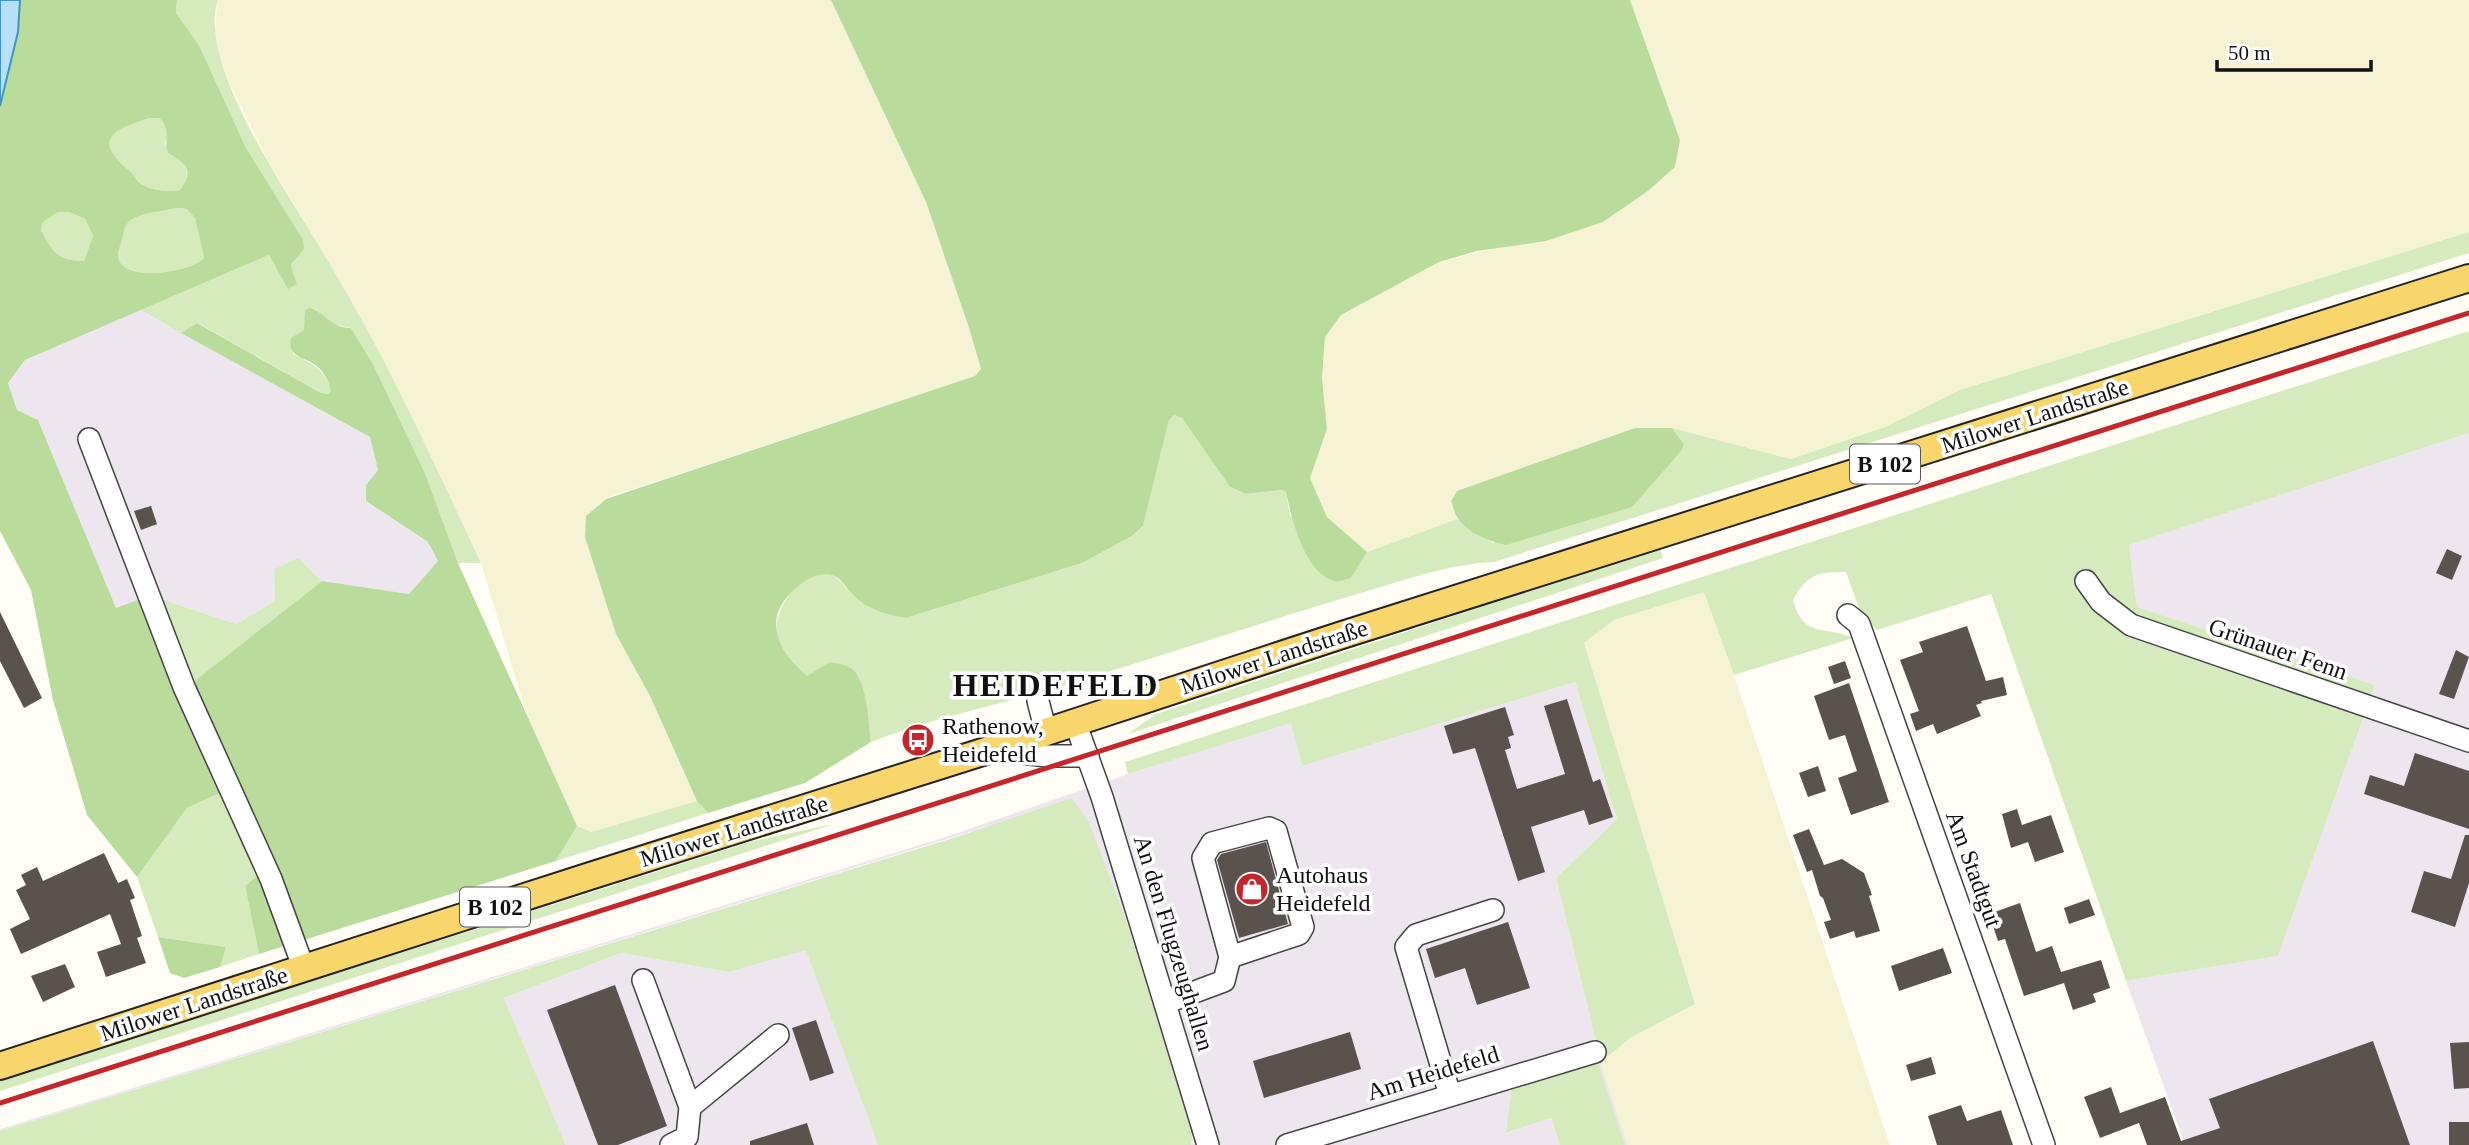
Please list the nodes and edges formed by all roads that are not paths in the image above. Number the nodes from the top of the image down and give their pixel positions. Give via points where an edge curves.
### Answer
1 (2469, 278) edge
2 (89, 439) dead end
3 (2086, 581) dead end
4 (1848, 615) dead end
5 (1038, 701) dead end
6 (1075, 722) junction
7 (1046, 732) junction
8 (2469, 741) edge
9 (991, 750) junction
10 (1088, 756) junction
11 (1493, 910) dead end
12 (1230, 957) junction
13 (304, 969) junction
14 (643, 980) dead end
15 (1165, 1003) junction
16 (778, 1035) dead end
17 (1595, 1052) dead end
18 (0, 1066) edge
19 (1450, 1095) junction
20 (690, 1107) junction
21 (671, 1145) edge
22 (1208, 1145) edge
23 (1287, 1145) edge
24 (2044, 1145) edge

1 - 6 main road, Milower Landstraße / B 102
2 - 13 street via 184,687 271,879
3 - 8 street, Grünauer Fenn via 2101,602 2131,625
4 - 24 street, Am Stadtgut via 1859,624
5 - 7 street
6 - 7 main road, Milower Landstraße / B 102
6 - 10 street, An den Flugzeughallen
7 - 9 main road, Milower Landstraße / B 102
9 - 10 street
9 - 13 main road, Milower Landstraße / B 102
10 - 15 street, An den Flugzeughallen
11 - 19 street via 1416,935 1406,947
12 - 12 street via 1203,858 1212,843 1269,828 1276,831 1303,927 1299,934
12 - 15 street via 1224,981
13 - 18 main road, Milower Landstraße / B 102
14 - 20 street
15 - 22 street, An den Flugzeughallen
16 - 20 street
17 - 19 street, Am Heidefeld
19 - 23 street, Am Heidefeld
20 - 21 street via 687,1138

